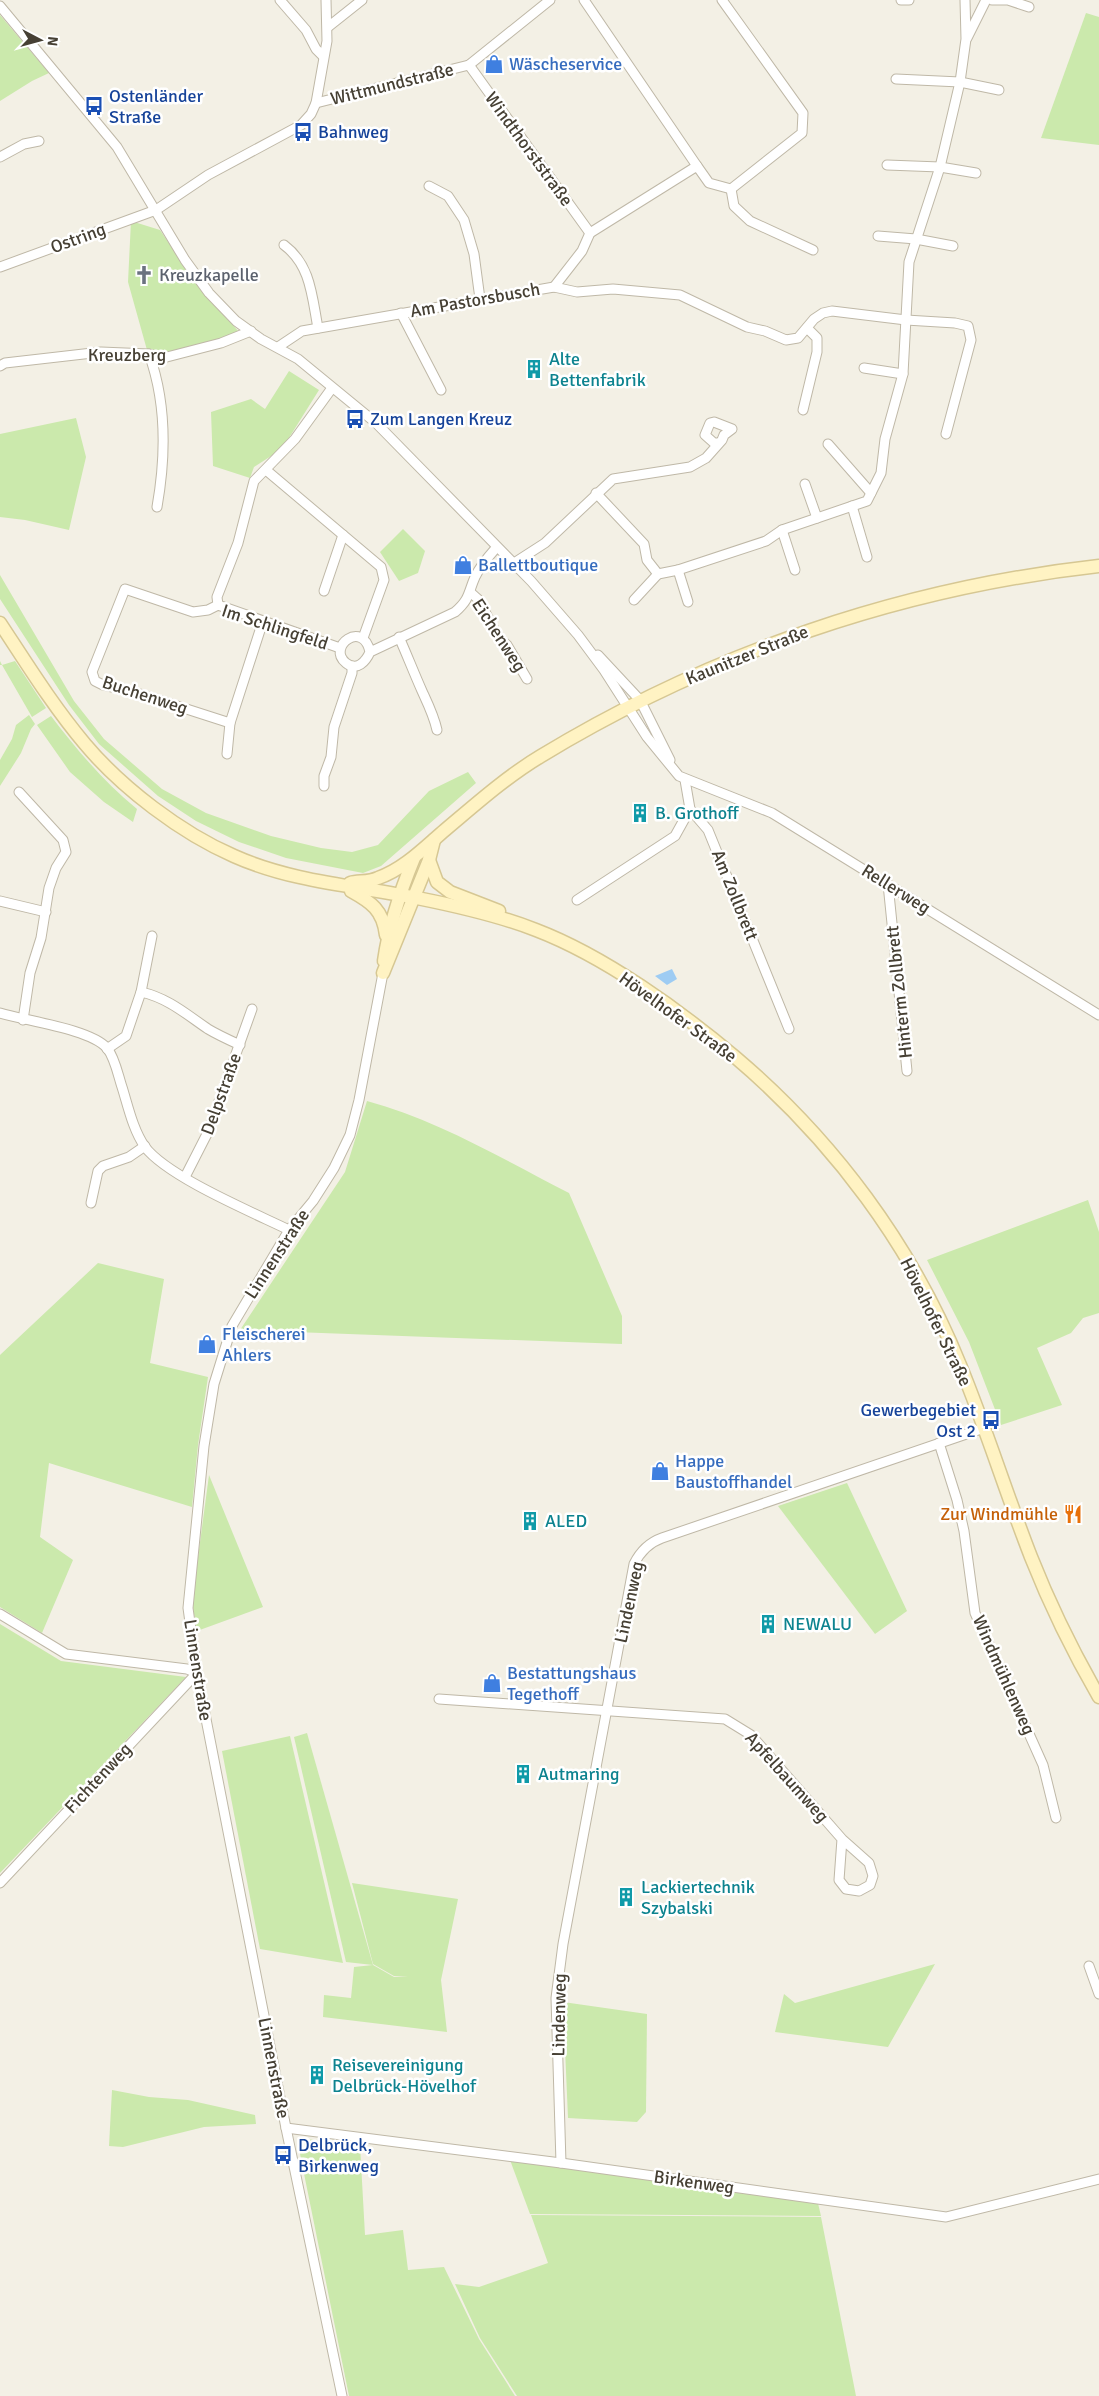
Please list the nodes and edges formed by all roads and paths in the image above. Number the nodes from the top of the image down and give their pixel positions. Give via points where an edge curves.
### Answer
1 (280, 0) edge
2 (326, 0) edge
3 (362, 0) edge
4 (550, 0) edge
5 (584, 0) edge
6 (722, 0) edge
7 (901, 0) edge
8 (909, 0) edge
9 (965, 0) edge
10 (986, 0) edge
11 (992, 0) edge
12 (0, 6) edge
13 (1029, 7) dead end
14 (328, 28) junction
15 (966, 39) junction
16 (324, 56) junction
17 (469, 65) junction
18 (896, 79) dead end
19 (960, 82) junction
20 (999, 90) dead end
21 (316, 103) junction
22 (39, 141) dead end
23 (0, 157) edge
24 (887, 165) dead end
25 (697, 166) junction
26 (940, 167) junction
27 (976, 173) dead end
28 (429, 186) dead end
29 (731, 189) junction
30 (156, 210) junction
31 (590, 232) junction
32 (878, 236) dead end
33 (916, 239) junction
34 (284, 245) dead end
35 (954, 246) dead end
36 (814, 250) dead end
37 (0, 267) edge
38 (554, 287) junction
39 (480, 299) junction
40 (401, 313) junction
41 (906, 320) junction
42 (318, 328) junction
43 (807, 328) junction
44 (251, 332) junction
45 (278, 346) junction
46 (149, 354) junction
47 (0, 366) edge
48 (864, 368) dead end
49 (903, 374) junction
50 (332, 388) junction
51 (441, 390) dead end
52 (803, 410) dead end
53 (946, 434) dead end
54 (719, 443) dead end
55 (828, 444) dead end
56 (266, 470) junction
57 (806, 484) dead end
58 (596, 493) junction
59 (871, 494) junction
60 (852, 506) junction
61 (156, 507) dead end
62 (817, 518) junction
63 (782, 530) junction
64 (343, 535) junction
65 (496, 548) junction
66 (867, 556) dead end
67 (514, 563) junction
68 (1099, 566) edge
69 (678, 570) junction
70 (795, 570) dead end
71 (658, 574) junction
72 (125, 588) joint
73 (324, 592) dead end
74 (470, 592) junction
75 (634, 600) dead end
76 (688, 602) dead end
77 (218, 605) junction
78 (263, 621) junction
79 (0, 624) edge
80 (578, 635) junction
81 (398, 637) junction
82 (363, 638) junction
83 (340, 648) junction
84 (370, 652) junction
85 (352, 666) junction
86 (526, 679) dead end
87 (640, 700) junction
88 (628, 706) junction
89 (230, 723) junction
90 (437, 730) dead end
91 (227, 754) dead end
92 (674, 770) junction
93 (686, 780) junction
94 (324, 786) dead end
95 (19, 792) dead end
96 (690, 808) junction
97 (434, 840) junction
98 (414, 858) junction
99 (429, 860) junction
100 (888, 884) junction
101 (337, 885) junction
102 (399, 895) junction
103 (413, 897) junction
104 (577, 900) dead end
105 (0, 901) edge
106 (46, 912) junction
107 (513, 922) junction
108 (152, 936) dead end
109 (387, 940) junction
110 (383, 973) junction
111 (141, 992) junction
112 (252, 1009) dead end
113 (0, 1013) edge
114 (1099, 1015) edge
115 (23, 1020) junction
116 (789, 1029) dead end
117 (240, 1045) junction
118 (108, 1049) junction
119 (907, 1071) dead end
120 (145, 1146) junction
121 (184, 1177) junction
122 (91, 1202) dead end
123 (289, 1230) junction
124 (984, 1428) junction
125 (939, 1443) junction
126 (0, 1614) edge
127 (197, 1673) junction
128 (1099, 1697) edge
129 (439, 1699) dead end
130 (608, 1710) junction
131 (1056, 1818) dead end
132 (842, 1839) junction
133 (0, 1883) edge
134 (1089, 1966) dead end
135 (1097, 1991) edge
136 (286, 2128) junction
137 (561, 2163) junction
138 (1099, 2179) edge
139 (342, 2396) edge

1 - 16 street
2 - 14 street
3 - 14 street
4 - 17 street, Wittmundstraße
5 - 25 street
6 - 29 street via 803,113 802,133
7 - 8 street
9 - 15 street
10 - 15 street
11 - 13 street via 1008,0
12 - 30 street via 116,147
14 - 16 street
15 - 19 street
16 - 21 street
17 - 21 street, Wittmundstraße
17 - 31 street, Windthorststraße
18 - 19 street
19 - 20 street
19 - 26 street
21 - 30 street, Wittmundstraße via 301,125 208,175
22 - 23 street via 24,144
24 - 26 street
25 - 29 street via 709,183
25 - 31 street
26 - 27 street
26 - 33 street
28 - 39 street via 448,196 464,220 474,254
29 - 36 street via 734,206 750,221
30 - 37 street, Ostring
30 - 44 street via 209,292
31 - 38 street, Am Pastorsbusch via 582,251
32 - 33 street
33 - 35 street
33 - 41 street via 910,262
34 - 42 street via 296,254 308,278
38 - 39 street, Am Pastorsbusch
38 - 43 street via 577,292 613,289 680,295 748,327 786,340 798,338
39 - 40 street, Am Pastorsbusch
40 - 42 street, Am Pastorsbusch
40 - 51 street, Am Pastorsbusch
41 - 43 street via 832,311 814,319
41 - 49 street
41 - 53 street via 968,326 971,340
42 - 45 street, Am Pastorsbusch via 302,331
43 - 52 street via 818,338
44 - 45 street
44 - 46 street, Kreuzberg via 230,341 163,358
45 - 50 street
46 - 47 street, Kreuzberg via 101,352
46 - 61 street via 164,420 163,470
48 - 49 street
49 - 59 street via 885,439 881,473
50 - 56 street via 295,439
50 - 65 street via 376,423
54 - 58 street via 706,458 690,466 613,479
55 - 59 street
56 - 64 street
56 - 77 street via 254,481 238,543 217,597
57 - 62 street
58 - 67 street via 545,543
58 - 71 street via 644,544 647,560
59 - 60 street via 867,501
60 - 62 street
60 - 66 street
62 - 63 street
63 - 69 street via 766,542
63 - 70 street
64 - 73 street
64 - 82 street via 377,563 383,573 384,580
65 - 67 street
65 - 74 street via 474,578
67 - 80 street
68 - 87 main road, Kaunitzer Straße via 978,584 885,606 746,653
69 - 71 street
69 - 76 street
71 - 75 street
72 - 77 street, Im Schlingfeld via 193,612
72 - 89 street, Buchenweg via 92,672 95,680
74 - 81 street via 466,603 455,612
74 - 86 street, Eichenweg via 479,600 498,637 507,645
77 - 78 street, Im Schlingfeld
78 - 83 street, Im Schlingfeld
78 - 89 street
79 - 101 main road, Hövelhofer Straße via 55,707 87,747 151,805 235,856 284,873
80 - 87 street
80 - 88 street
81 - 84 street
81 - 90 street via 434,715
82 - 83 street, Im Schlingfeld via 346,639
82 - 84 street
83 - 85 street, Im Schlingfeld via 346,663
84 - 85 street via 366,661
85 - 94 street via 334,727
87 - 88 main road, Kaunitzer Straße
87 - 92 street
88 - 92 street via 647,737
88 - 97 main road, Kaunitzer Straße via 539,757 488,793
89 - 91 street
92 - 93 street
93 - 96 street
93 - 100 street, Rellerweg via 772,813
95 - 106 street via 64,840 66,852 49,888
96 - 104 street via 675,836
96 - 116 street, Am Zollbrett via 708,830
97 - 98 main road, Kaunitzer Straße
97 - 99 main road
98 - 101 main road via 378,878
98 - 102 main road
99 - 103 main road
99 - 107 main road via 437,882 450,892 496,909
100 - 114 street, Rellerweg
100 - 119 street, Hinterm Zollbrett
101 - 102 main road, Hövelhofer Straße
101 - 109 main road via 369,901 384,920
102 - 103 main road, Hövelhofer Straße
102 - 109 main road
103 - 107 main road, Hövelhofer Straße
103 - 110 main road
105 - 106 street
106 - 115 street via 30,973
107 - 124 main road, Hövelhofer Straße via 567,944 673,1009 735,1057 788,1105 859,1187 892,1236 948,1338
108 - 111 street
109 - 110 main road
110 - 123 street, Linnenstraße via 350,1135 313,1201
111 - 117 street via 158,996 210,1030
111 - 118 street via 126,1036
112 - 117 street, Delpstraße
113 - 115 street
115 - 118 street via 94,1038
117 - 121 street, Delpstraße via 208,1132
118 - 120 street via 132,1120
120 - 121 street
120 - 122 street via 98,1171
121 - 123 street
123 - 127 street, Linnenstraße via 232,1326 214,1384 204,1446 188,1608
124 - 125 street, Lindenweg
124 - 128 main road, Hövelhofer Straße via 1048,1596
125 - 130 street, Lindenweg via 652,1542 638,1555 634,1564
125 - 131 street, Windmühlenweg via 964,1531 976,1613 1044,1766
126 - 127 street via 66,1654 187,1669
127 - 133 street, Fichtenweg
127 - 136 street, Linnenstraße
129 - 130 street, Apfelbaumweg
130 - 132 street, Apfelbaumweg via 725,1719 739,1726 751,1735
130 - 137 street, Lindenweg via 563,1944 556,1998
132 - 132 street, Apfelbaumweg via 870,1863 873,1876 870,1885 859,1891 846,1889 839,1880
134 - 135 street
136 - 137 street, Birkenweg
136 - 139 street, Linnenstraße
137 - 138 street, Birkenweg via 946,2218

